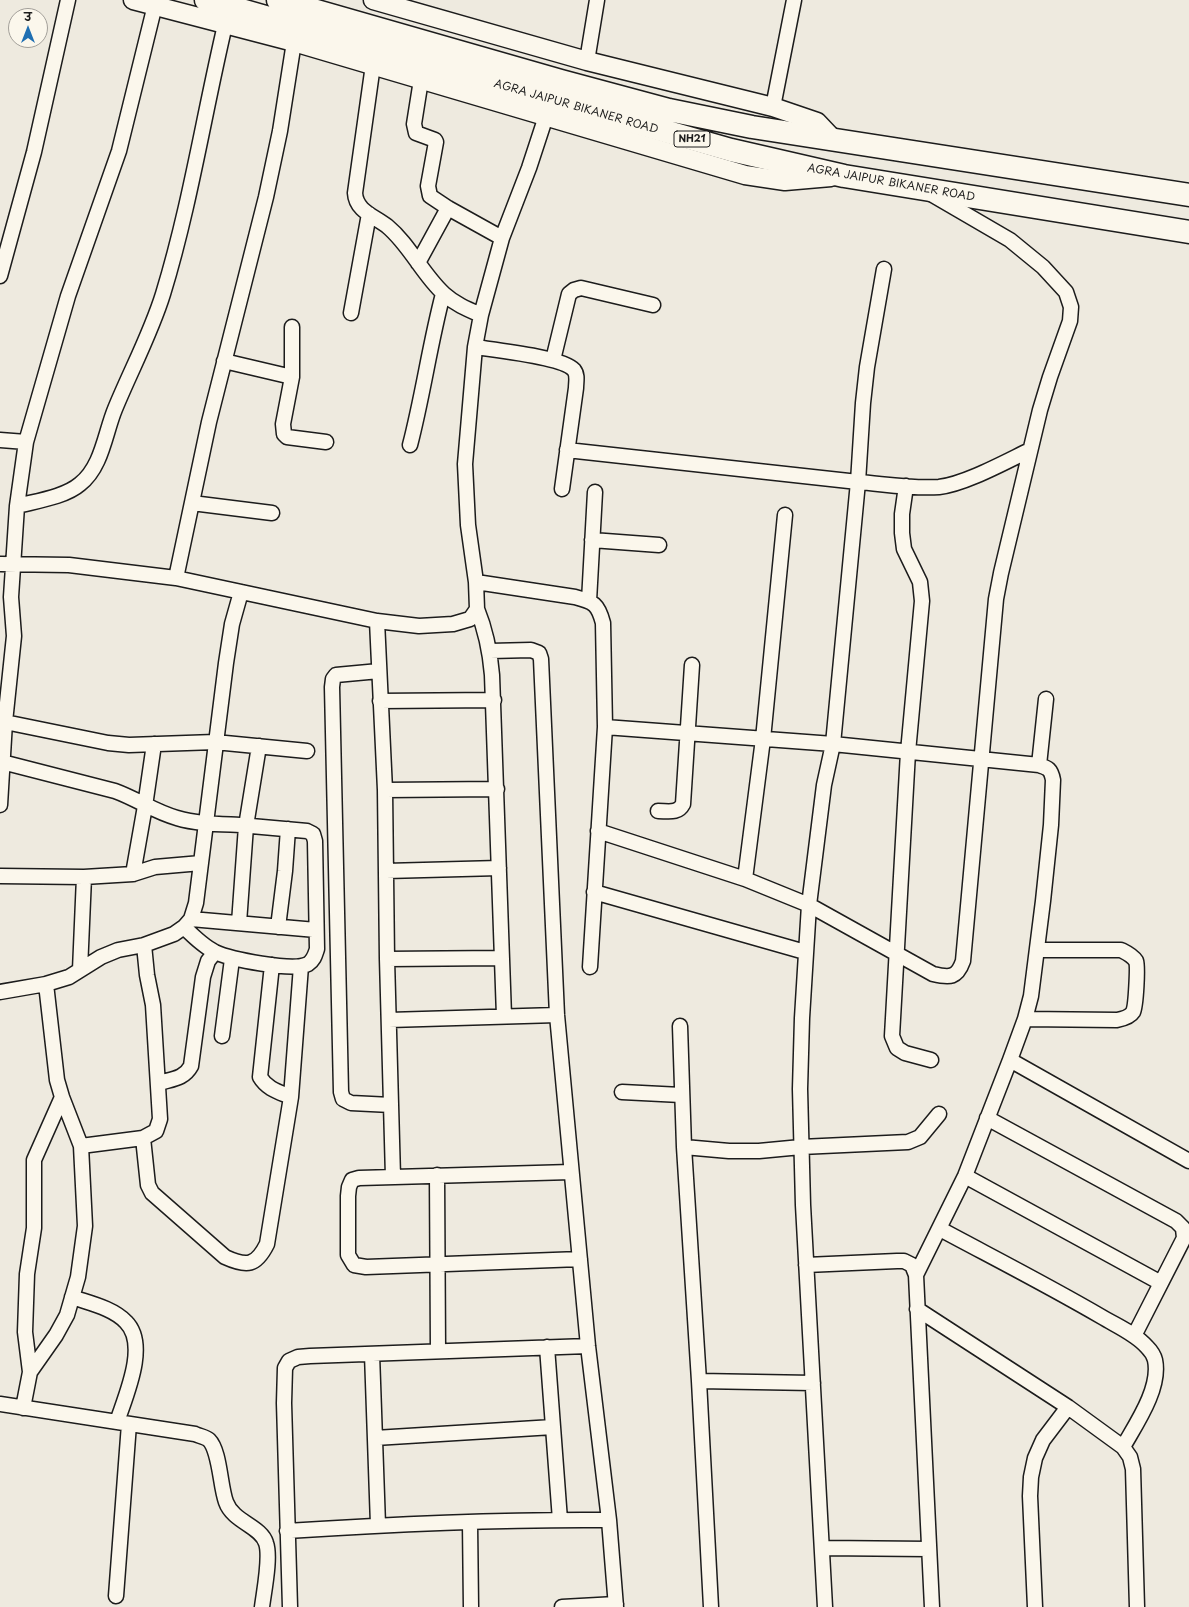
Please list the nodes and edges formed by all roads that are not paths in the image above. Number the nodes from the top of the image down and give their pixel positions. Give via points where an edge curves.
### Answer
1 (68, 0) edge
2 (133, 0) edge
3 (206, 0) edge
4 (278, 0) edge
5 (597, 0) edge
6 (794, 0) edge
7 (382, 1) edge
8 (155, 5) junction
9 (225, 25) junction
10 (294, 42) junction
11 (587, 61) junction
12 (373, 65) junction
13 (422, 80) junction
14 (773, 107) junction
15 (549, 109) junction
16 (834, 141) junction
17 (922, 189) junction
18 (1189, 195) edge
19 (448, 208) junction
20 (369, 214) junction
21 (1189, 232) edge
22 (502, 238) junction
23 (418, 263) junction
24 (884, 269) dead end
25 (0, 276) edge
26 (443, 294) junction
27 (653, 305) dead end
28 (351, 313) dead end
29 (481, 315) junction
30 (292, 326) dead end
31 (475, 347) junction
32 (553, 360) junction
33 (224, 361) junction
34 (292, 377) junction
35 (0, 440) edge
36 (26, 442) junction
37 (326, 442) dead end
38 (410, 445) dead end
39 (567, 450) junction
40 (1030, 450) junction
41 (858, 482) junction
42 (906, 486) junction
43 (562, 489) dead end
44 (595, 492) dead end
45 (192, 503) junction
46 (17, 506) junction
47 (272, 513) dead end
48 (784, 515) dead end
49 (592, 540) junction
50 (659, 546) dead end
51 (7, 563) edge
52 (176, 578) junction
53 (476, 582) junction
54 (241, 592) junction
55 (589, 601) junction
56 (477, 609) junction
57 (377, 621) junction
58 (490, 651) junction
59 (692, 665) dead end
60 (379, 671) junction
61 (1046, 699) dead end
62 (494, 700) junction
63 (380, 701) junction
64 (4, 722) junction
65 (605, 727) junction
66 (686, 734) junction
67 (763, 739) junction
68 (215, 742) junction
69 (154, 744) junction
70 (833, 744) junction
71 (259, 746) junction
72 (307, 751) dead end
73 (908, 752) junction
74 (982, 760) junction
75 (2, 762) junction
76 (1039, 765) junction
77 (497, 789) junction
78 (385, 790) junction
79 (0, 805) edge
80 (145, 806) junction
81 (658, 811) dead end
82 (206, 823) junction
83 (246, 826) junction
84 (288, 829) junction
85 (598, 831) junction
86 (201, 863) junction
87 (499, 868) junction
88 (386, 870) junction
89 (133, 874) junction
90 (0, 876) edge
91 (84, 877) junction
92 (746, 879) junction
93 (594, 892) junction
94 (809, 904) junction
95 (187, 923) junction
96 (239, 923) junction
97 (278, 927) junction
98 (316, 930) junction
99 (144, 945) junction
100 (1037, 950) junction
101 (215, 952) junction
102 (805, 952) junction
103 (897, 954) junction
104 (502, 958) junction
105 (232, 959) junction
106 (387, 959) junction
107 (272, 965) junction
108 (301, 966) junction
109 (590, 967) dead end
110 (80, 970) junction
111 (46, 984) junction
112 (0, 992) edge
113 (557, 1015) junction
114 (504, 1016) junction
115 (1025, 1019) junction
116 (389, 1020) junction
117 (680, 1026) dead end
118 (222, 1036) dead end
119 (931, 1060) dead end
120 (1010, 1060) junction
121 (159, 1083) junction
122 (622, 1092) dead end
123 (681, 1095) junction
124 (62, 1097) junction
125 (291, 1097) junction
126 (391, 1105) junction
127 (939, 1114) dead end
128 (987, 1118) junction
129 (143, 1138) junction
130 (81, 1146) junction
131 (684, 1147) junction
132 (801, 1147) junction
133 (1189, 1161) edge
134 (571, 1172) junction
135 (437, 1175) junction
136 (965, 1176) junction
137 (393, 1177) junction
138 (940, 1229) junction
139 (580, 1259) junction
140 (437, 1264) junction
141 (806, 1265) junction
142 (916, 1275) junction
143 (1161, 1283) junction
144 (72, 1297) junction
145 (917, 1309) junction
146 (1134, 1336) junction
147 (588, 1346) junction
148 (547, 1348) junction
149 (438, 1351) junction
150 (372, 1354) junction
151 (30, 1372) junction
152 (699, 1381) junction
153 (813, 1383) junction
154 (0, 1404) edge
155 (1068, 1407) junction
156 (23, 1408) junction
157 (123, 1423) junction
158 (553, 1427) junction
159 (375, 1438) junction
160 (1123, 1447) junction
161 (560, 1520) junction
162 (609, 1520) junction
163 (470, 1523) junction
164 (378, 1525) junction
165 (287, 1531) junction
166 (822, 1548) junction
167 (930, 1550) junction
168 (116, 1596) dead end
169 (616, 1605) edge
170 (262, 1607) edge
171 (290, 1607) edge
172 (471, 1607) edge
173 (562, 1607) edge
174 (711, 1607) edge
175 (825, 1607) edge
176 (932, 1607) edge
177 (1035, 1607) edge
178 (1137, 1607) edge

1 - 25 street via 32,159
2 - 8 street
3 - 15 highway, AGRA JAIPUR BIKANER ROAD / NH21
4 - 16 highway, AGRA JAIPUR BIKANER ROAD / NH21 via 669,110
5 - 11 street
6 - 14 street
7 - 11 street
8 - 9 street
8 - 36 street via 119,151 68,296
9 - 10 street
9 - 46 street via 170,268 154,318 113,414 98,459 90,474 79,485 66,492
10 - 12 street
10 - 33 street via 280,131 266,197
11 - 14 street
12 - 13 street
12 - 20 street via 355,193 359,207
13 - 15 street
13 - 19 street via 415,129 416,133 436,142 428,191 430,196
14 - 16 street via 816,122
15 - 17 highway, AGRA JAIPUR BIKANER ROAD / NH21 via 844,176
15 - 22 street
16 - 18 highway, AGRA JAIPUR BIKANER ROAD / NH21
17 - 21 highway, AGRA JAIPUR BIKANER ROAD / NH21
17 - 40 street via 1010,240 1043,267 1066,292 1071,308 1070,321 1050,377
19 - 22 street
19 - 23 street
20 - 23 street via 387,226
20 - 28 street
22 - 29 street
23 - 26 street
24 - 41 street via 867,367
26 - 29 street via 463,308
26 - 38 street
27 - 32 street via 581,288 574,290 569,294
29 - 31 street
30 - 34 street
31 - 32 street
31 - 53 street via 465,464 468,525
32 - 39 street via 566,364 574,370 577,377
33 - 34 street
33 - 45 street
34 - 37 street via 283,424 284,434 287,437
35 - 36 street
36 - 46 street
39 - 41 street
39 - 43 street
40 - 42 street via 959,482 939,486
40 - 74 street via 996,599
41 - 42 street
41 - 70 street
42 - 73 street via 902,514 904,549 920,582 922,601
44 - 49 street
45 - 47 street
45 - 52 street
46 - 51 street
48 - 67 street
49 - 50 street
49 - 55 street
51 - 52 street via 69,565
51 - 64 street via 14,636
52 - 54 street
53 - 55 street
53 - 56 street
54 - 57 street
54 - 68 street via 229,642
55 - 65 street via 597,606 603,623
56 - 57 street via 470,619 453,624 419,626
56 - 58 street
57 - 60 street
58 - 62 street
58 - 113 street via 531,650 539,653 542,659
59 - 66 street
60 - 63 street
60 - 126 street via 336,675 332,687 340,1092 343,1099 351,1103
61 - 76 street
62 - 63 street
62 - 77 street
63 - 78 street
64 - 69 street via 108,743
64 - 75 street
65 - 66 street
65 - 85 street
66 - 67 street
66 - 81 street via 680,810
67 - 70 street
67 - 92 street
68 - 69 street
68 - 71 street
68 - 82 street
69 - 80 street
70 - 73 street
70 - 94 street via 824,785
71 - 72 street
71 - 83 street
73 - 74 street
73 - 103 street
74 - 76 street
74 - 103 street via 963,961 959,971 944,977 933,974
75 - 79 street
75 - 80 street via 116,791 134,798
76 - 100 street via 1048,768 1053,780 1049,854
77 - 78 street
77 - 87 street
78 - 88 street
80 - 82 street via 178,819
80 - 89 street
82 - 83 street
82 - 86 street
83 - 84 street
83 - 96 street
84 - 97 street via 286,870
84 - 98 street via 307,831 313,834 315,841
85 - 92 street
85 - 93 street
86 - 89 street via 155,867
86 - 95 street via 196,903
87 - 88 street
87 - 104 street
88 - 106 street
89 - 91 street
90 - 91 street
91 - 110 street
92 - 94 street
93 - 102 street
93 - 109 street
94 - 102 street
94 - 103 street
95 - 96 street
95 - 99 street via 174,934
95 - 101 street via 206,947
96 - 97 street
97 - 98 street
98 - 108 street via 317,948 314,959
99 - 110 street via 118,950
99 - 121 street via 153,1005
100 - 115 street
100 - 115 street via 1121,950 1132,955 1137,963 1135,1003 1133,1012 1126,1018 1117,1020
101 - 105 street
101 - 121 street via 208,961 203,977 191,1066 181,1077
102 - 132 street
103 - 119 street via 892,1036 897,1048 905,1054
104 - 106 street
104 - 114 street
105 - 107 street
105 - 118 street
106 - 116 street
107 - 108 street
107 - 125 street via 260,1077 264,1084
108 - 125 street
110 - 111 street via 69,977
111 - 112 street
111 - 124 street via 57,1080
113 - 114 street
113 - 134 street
114 - 116 street
115 - 120 street
116 - 126 street
117 - 123 street
120 - 128 street
120 - 133 street
121 - 129 street via 160,1119 156,1131
122 - 123 street
123 - 131 street
124 - 130 street
124 - 151 street via 34,1160 34,1228 25,1310
125 - 129 street via 267,1244 255,1262 246,1263 225,1257 152,1193 148,1185
126 - 137 street
127 - 132 street via 920,1137 908,1142
128 - 136 street
128 - 143 street via 1180,1224 1184,1228 1184,1238
129 - 130 street
130 - 144 street via 85,1226 78,1277
131 - 132 street via 729,1151
131 - 152 street
132 - 141 street
134 - 135 street
134 - 139 street
135 - 137 street
135 - 140 street
136 - 138 street
136 - 143 street
137 - 140 street via 352,1180 348,1196 348,1255 354,1264 366,1268
138 - 142 street
138 - 146 street
139 - 140 street
139 - 147 street
140 - 149 street
141 - 142 street via 904,1261 912,1265
141 - 153 street
142 - 145 street
143 - 146 street
144 - 151 street via 67,1315 56,1335
144 - 157 street via 113,1312 126,1322 133,1334 136,1350
145 - 155 street
145 - 167 street
146 - 160 street via 1147,1347 1155,1359 1155,1375 1144,1410
147 - 148 street
147 - 162 street
148 - 149 street
148 - 158 street
149 - 150 street
150 - 159 street
150 - 165 street via 298,1357 289,1361 285,1368
151 - 156 street
152 - 153 street
152 - 174 street
153 - 166 street
154 - 156 street
155 - 160 street
155 - 177 street via 1043,1440 1035,1458 1031,1477
156 - 157 street
157 - 168 street
157 - 170 street via 195,1434 208,1439 214,1447 226,1501 232,1513 266,1541 268,1553
158 - 159 street
158 - 161 street
159 - 164 street
160 - 178 street via 1130,1457 1133,1468
161 - 162 street
161 - 163 street
162 - 169 street
163 - 164 street
163 - 172 street
164 - 165 street
165 - 171 street
166 - 167 street
166 - 175 street
167 - 176 street
169 - 173 street

